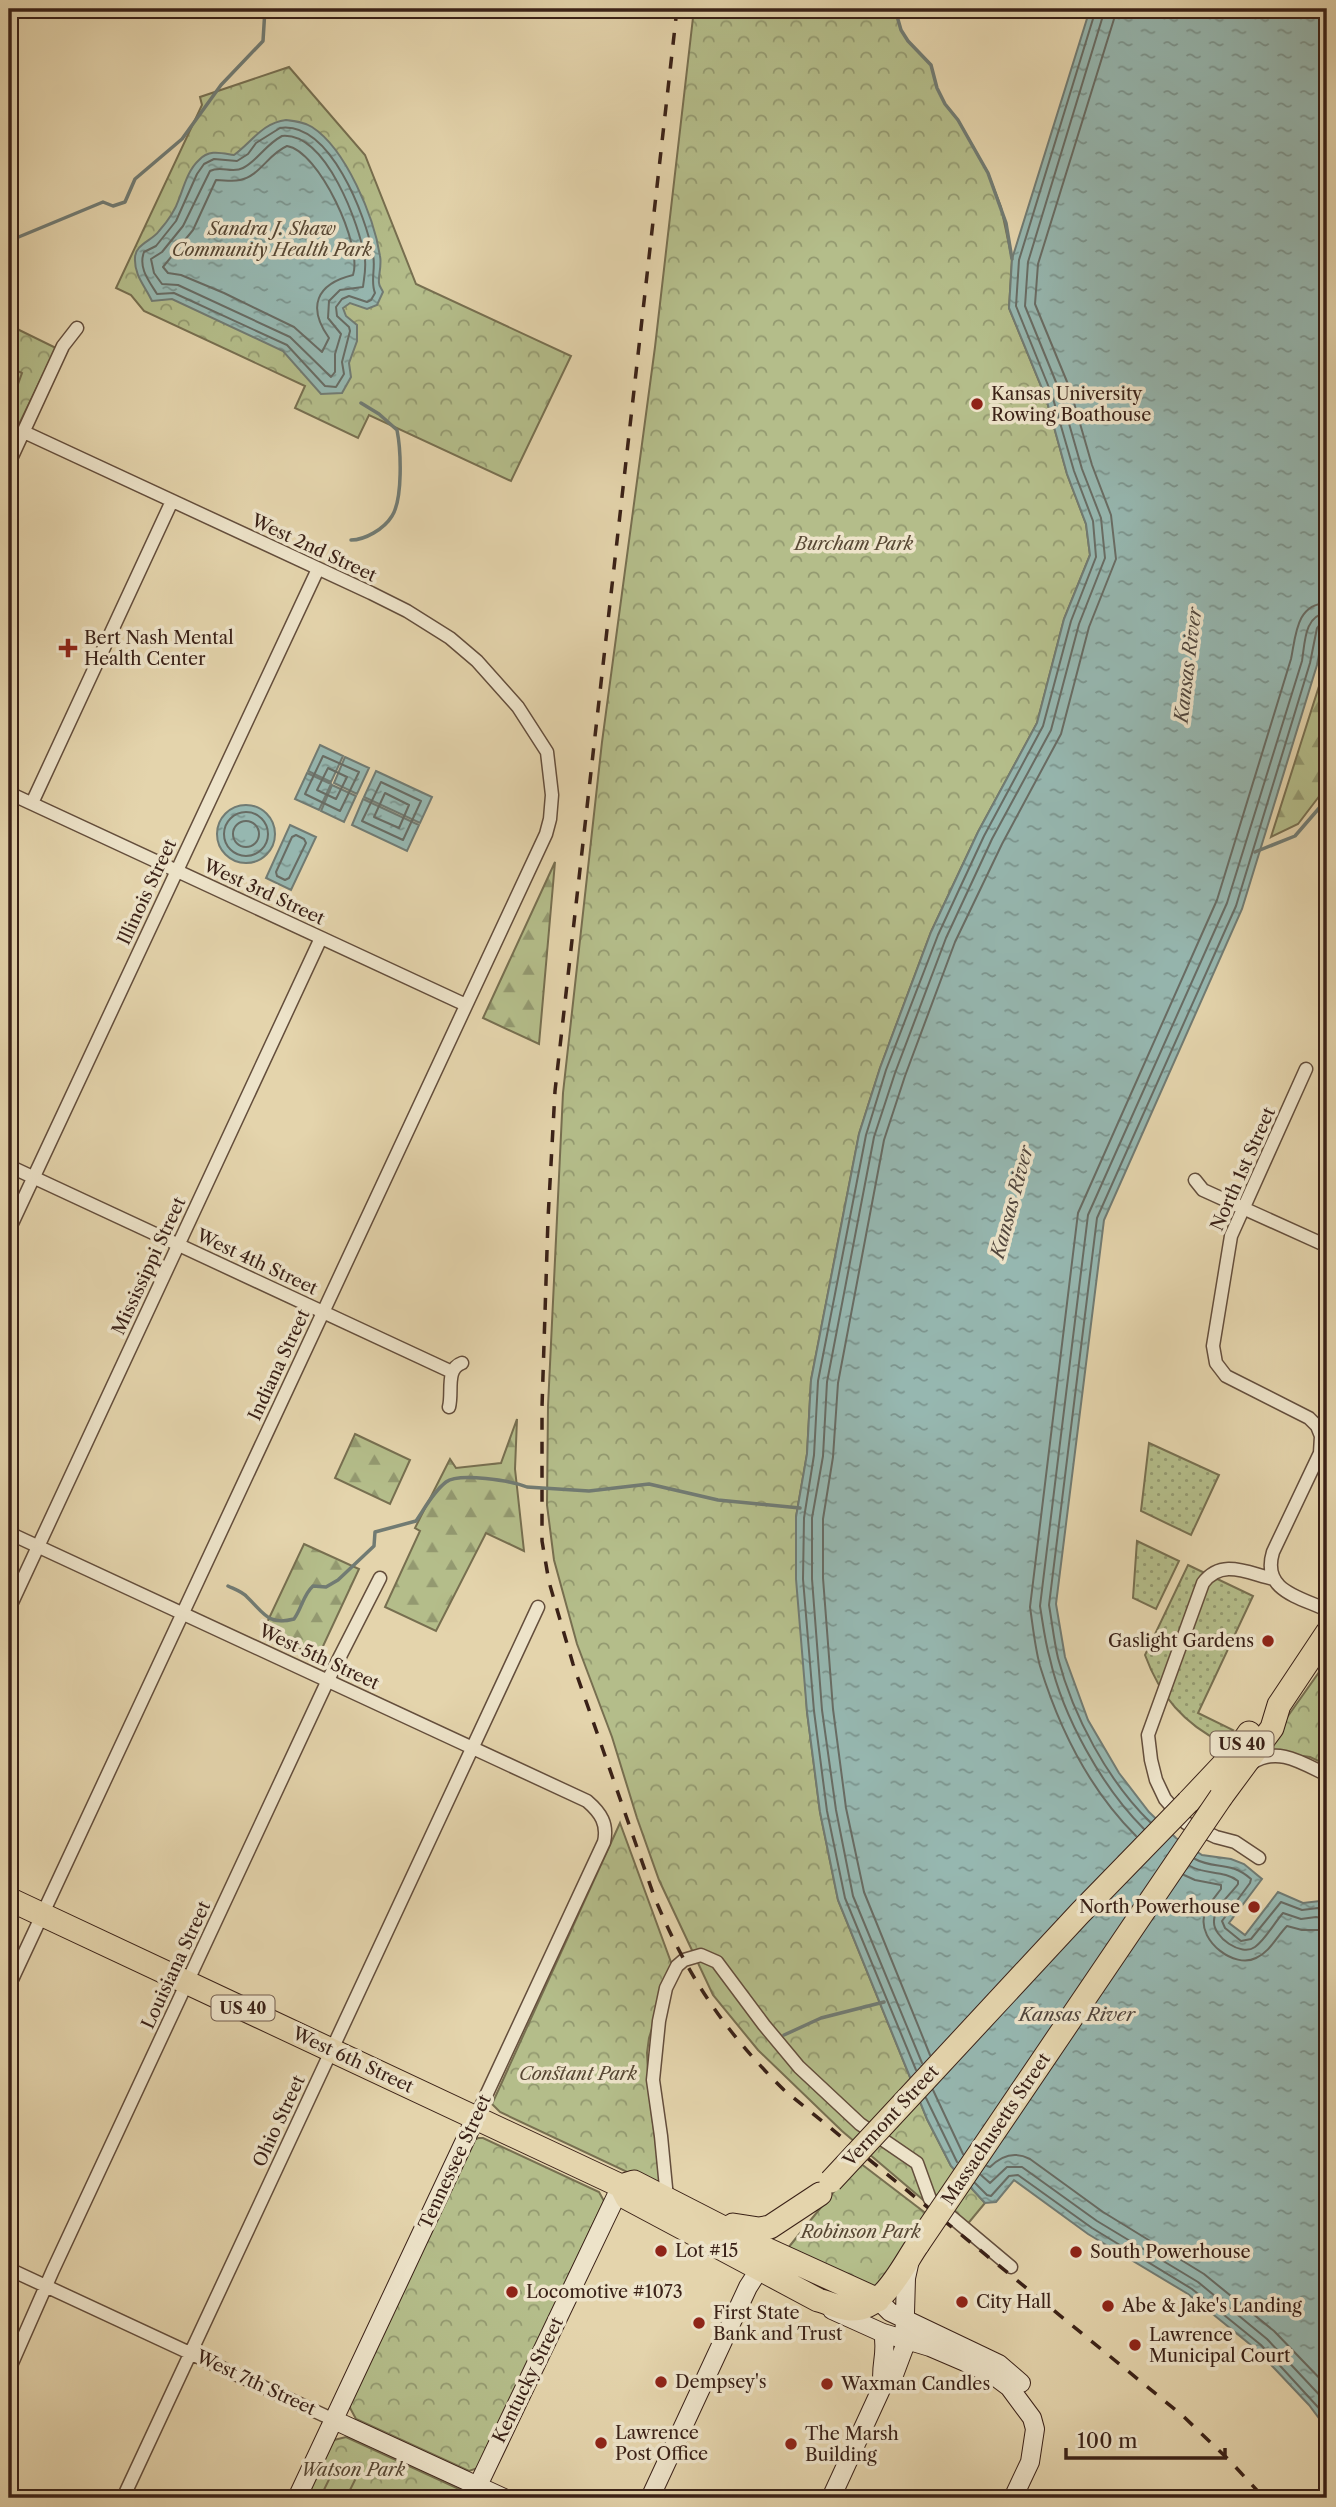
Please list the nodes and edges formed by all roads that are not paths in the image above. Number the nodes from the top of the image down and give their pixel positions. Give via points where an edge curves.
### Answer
1 (77, 328) dead end
2 (23, 432) junction
3 (9, 463) edge
4 (172, 501) junction
5 (318, 569) junction
6 (547, 752) joint
7 (9, 793) edge
8 (32, 803) junction
9 (177, 871) junction
10 (321, 938) junction
11 (466, 1005) junction
12 (1306, 1069) dead end
13 (9, 1166) edge
14 (33, 1178) junction
15 (1195, 1180) dead end
16 (1243, 1208) junction
17 (9, 1230) edge
18 (178, 1245) junction
19 (1327, 1246) edge
20 (323, 1312) junction
21 (463, 1363) dead end
22 (452, 1372) junction
23 (449, 1407) dead end
24 (9, 1533) edge
25 (38, 1546) junction
26 (380, 1578) dead end
27 (1274, 1579) junction
28 (538, 1607) dead end
29 (9, 1609) edge
30 (1327, 1610) edge
31 (183, 1614) junction
32 (1327, 1633) edge
33 (328, 1680) junction
34 (1279, 1705) junction
35 (472, 1748) junction
36 (1238, 1774) junction
37 (1327, 1775) edge
38 (1213, 1791) junction
39 (605, 1824) joint
40 (1259, 1858) dead end
41 (9, 1899) edge
42 (42, 1914) junction
43 (188, 1982) junction
44 (9, 1986) edge
45 (332, 2049) junction
46 (476, 2117) junction
47 (621, 2186) junction
48 (826, 2188) junction
49 (667, 2198) junction
50 (710, 2221) junction
51 (915, 2248) junction
52 (766, 2261) junction
53 (1011, 2266) dead end
54 (9, 2269) edge
55 (46, 2286) junction
56 (818, 2300) junction
57 (878, 2300) junction
58 (905, 2319) junction
59 (883, 2333) junction
60 (905, 2339) junction
61 (191, 2352) junction
62 (9, 2370) edge
63 (883, 2385) junction
64 (1032, 2418) junction
65 (334, 2420) junction
66 (475, 2492) edge
67 (123, 2498) edge
68 (297, 2498) edge
69 (504, 2498) edge
70 (650, 2498) edge
71 (831, 2498) edge
72 (1013, 2498) edge

1 - 2 street via 63,346
2 - 3 street
2 - 4 street, West 2nd Street
4 - 5 street, West 2nd Street
4 - 8 street
5 - 6 street, West 2nd Street via 407,611 450,638 519,707
5 - 9 street, Illinois Street
6 - 11 street, Indiana Street via 552,794 546,834
7 - 8 street, West 3rd Street
8 - 9 street, West 3rd Street
9 - 10 street, West 3rd Street
9 - 14 street, Illinois Street
10 - 11 street, West 3rd Street
10 - 18 street, Mississippi Street
11 - 20 street, Indiana Street
12 - 16 street, North 1st Street
13 - 14 street, West 4th Street
14 - 17 street, Illinois Street
14 - 18 street, West 4th Street
15 - 16 street via 1203,1190
16 - 19 street
16 - 27 street, North 1st Street via 1228,1247 1214,1358 1232,1381 1309,1418 1320,1433 1320,1452 1271,1557
18 - 20 street, West 4th Street
18 - 25 street, Mississippi Street
20 - 22 street, West 4th Street
20 - 31 street, Indiana Street
21 - 22 street
22 - 23 street
24 - 25 street, West 5th Street
25 - 29 street, Mississippi Street
25 - 31 street, West 5th Street
26 - 33 street, Louisiana Street
27 - 30 street via 1281,1589
27 - 40 street via 1224,1567 1203,1583 1148,1735 1156,1780 1186,1823 1235,1842
28 - 35 street, Ohio Street
31 - 33 street, West 5th Street
31 - 42 street, Indiana Street
32 - 34 highway, US 40
33 - 35 street, West 5th Street
33 - 43 street, Louisiana Street
34 - 36 highway, US 40 via 1272,1728
34 - 38 highway, US 40 via 1259,1720
35 - 39 street, West 5th Street via 587,1801
35 - 45 street, Ohio Street
36 - 37 street via 1259,1758 1275,1755
36 - 38 highway, US 40
38 - 48 highway, Vermont Street / US 40, bridge via 1080,1913
38 - 51 highway, Massachusetts Street / US 40, bridge
39 - 46 street, Tennessee Street via 604,1842
41 - 42 highway, West 6th Street / US 40
42 - 43 highway, West 6th Street / US 40
42 - 44 street, Indiana Street
43 - 45 highway, West 6th Street / US 40
43 - 55 street, Louisiana Street
45 - 46 highway, West 6th Street / US 40
45 - 61 street, Ohio Street
46 - 47 highway, West 6th Street / US 40
46 - 65 street, Tennessee Street
47 - 49 highway, West 6th Street / US 40 via 634,2182
47 - 52 highway, West 6th Street / US 40 via 627,2198
47 - 66 street, Kentucky Street
48 - 50 highway, US 40 via 766,2228
48 - 52 highway, Vermont Street
49 - 50 highway, West 6th Street / US 40
49 - 53 street via 653,2080 659,2021 666,1988 677,1966 702,1956 717,1962 799,2067 860,2124 917,2163 930,2199
50 - 52 highway, West 6th Street
51 - 57 highway, Massachusetts Street / US 40
51 - 58 street, Massachusetts Street via 906,2278
52 - 56 highway, West 6th Street / US 40
52 - 57 highway, West 6th Street
52 - 70 street, Vermont Street via 744,2296
54 - 55 street, West 7th Street
55 - 61 street, West 7th Street
55 - 62 street, Louisiana Street
56 - 57 highway, West 6th Street / US 40 via 851,2309
56 - 59 street, West 6th Street
57 - 58 street, West 6th Street
58 - 60 street, Massachusetts Street
58 - 64 street, West 6th Street via 1010,2372 1025,2387 1034,2407
59 - 60 street, West 6th Street
59 - 63 street, Massachusetts Street
60 - 63 street, Massachusetts Street via 892,2380
60 - 64 street, West 6th Street via 993,2375 1009,2387
61 - 65 street, West 7th Street
61 - 67 street, Ohio Street
63 - 71 street, Massachusetts Street
64 - 72 street, West 6th Street via 1030,2462
65 - 66 street, West 7th Street
65 - 68 street, Tennessee Street
66 - 69 street, West 7th Street

